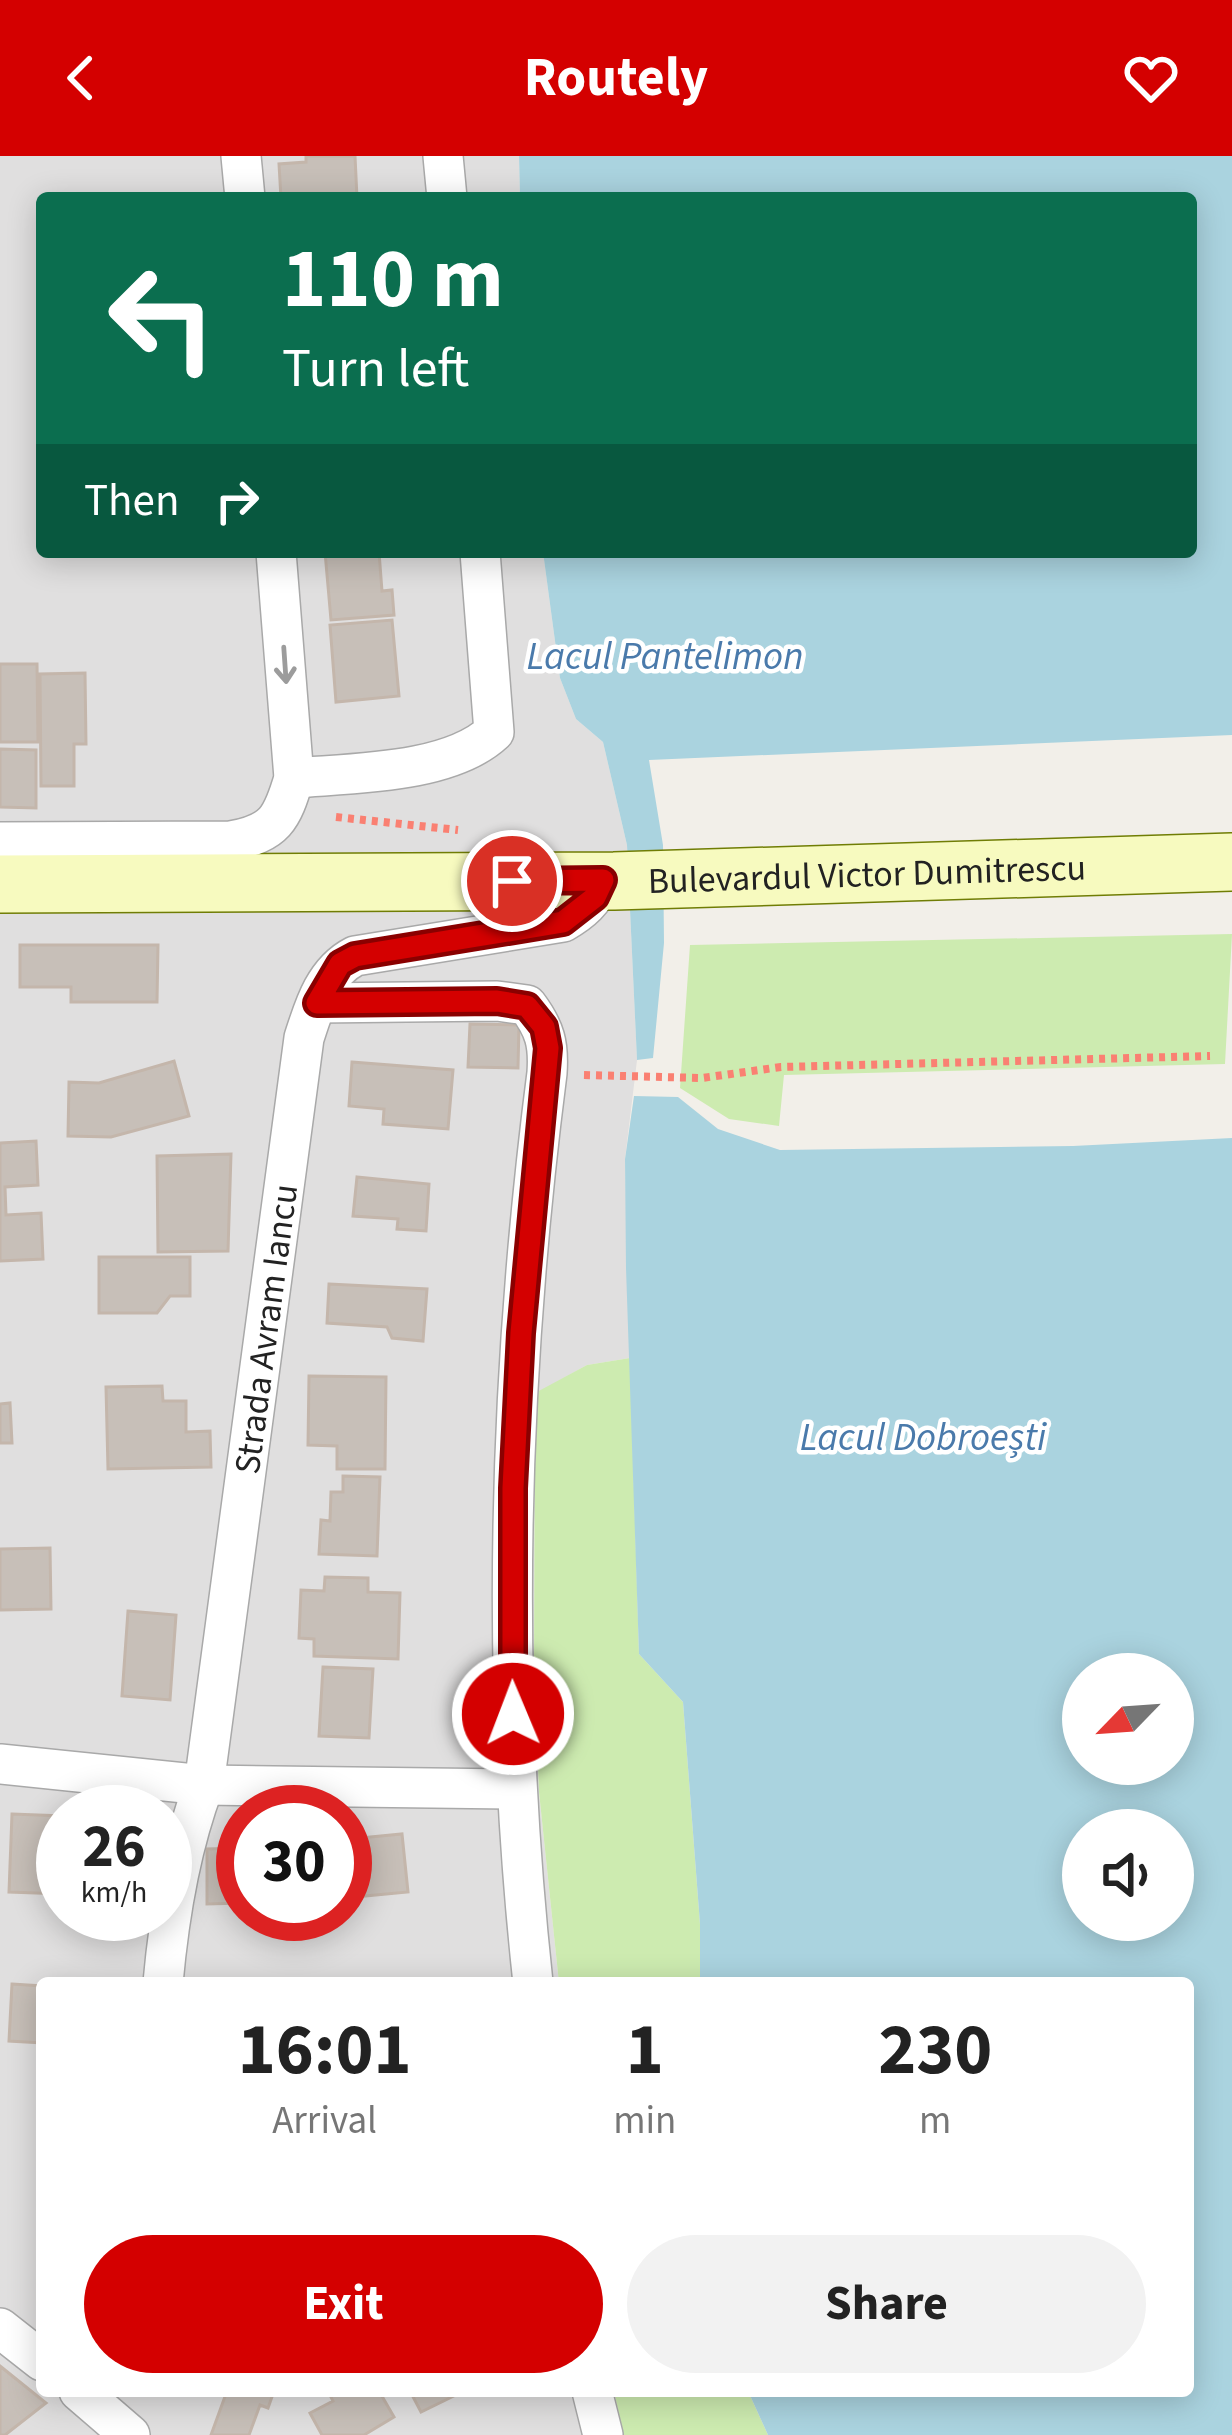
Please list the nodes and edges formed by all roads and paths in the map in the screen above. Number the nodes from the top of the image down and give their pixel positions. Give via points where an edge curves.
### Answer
1 (241, 156) edge
2 (443, 156) edge
3 (244, 192) edge
4 (446, 192) edge
5 (276, 558) edge
6 (480, 558) edge
7 (294, 778) junction
8 (0, 842) edge
9 (1232, 862) edge
10 (608, 880) junction
11 (0, 884) edge
12 (317, 1003) junction
13 (1210, 1056) dead end
14 (547, 1073) junction
15 (0, 1764) edge
16 (204, 1785) junction
17 (516, 1789) junction
18 (164, 1977) edge
19 (532, 1977) edge
20 (0, 2328) edge
21 (36, 2356) edge
22 (95, 2397) edge
23 (594, 2397) edge
24 (130, 2435) edge
25 (603, 2435) edge

1 - 3 street
2 - 4 street
5 -> 7 street
6 - 7 street via 494,732 461,753 398,769
7 - 8 street via 284,812 256,836
9 - 10 street, Bulevardul Victor Dumitrescu
10 - 11 street, Bulevardul Victor Dumitrescu
10 - 12 street, Strada Avram Iancu via 563,922 355,956 340,964
12 - 14 street via 527,1006 544,1027
12 - 16 street, Strada Avram Iancu via 304,1038
13 - 14 path via 781,1066 702,1078
14 - 17 street via 513,1488
15 - 16 street
16 - 17 street
16 - 18 street, Strada Avram Iancu via 189,1825
17 - 19 street
20 - 21 street
22 - 24 street
23 - 25 street

